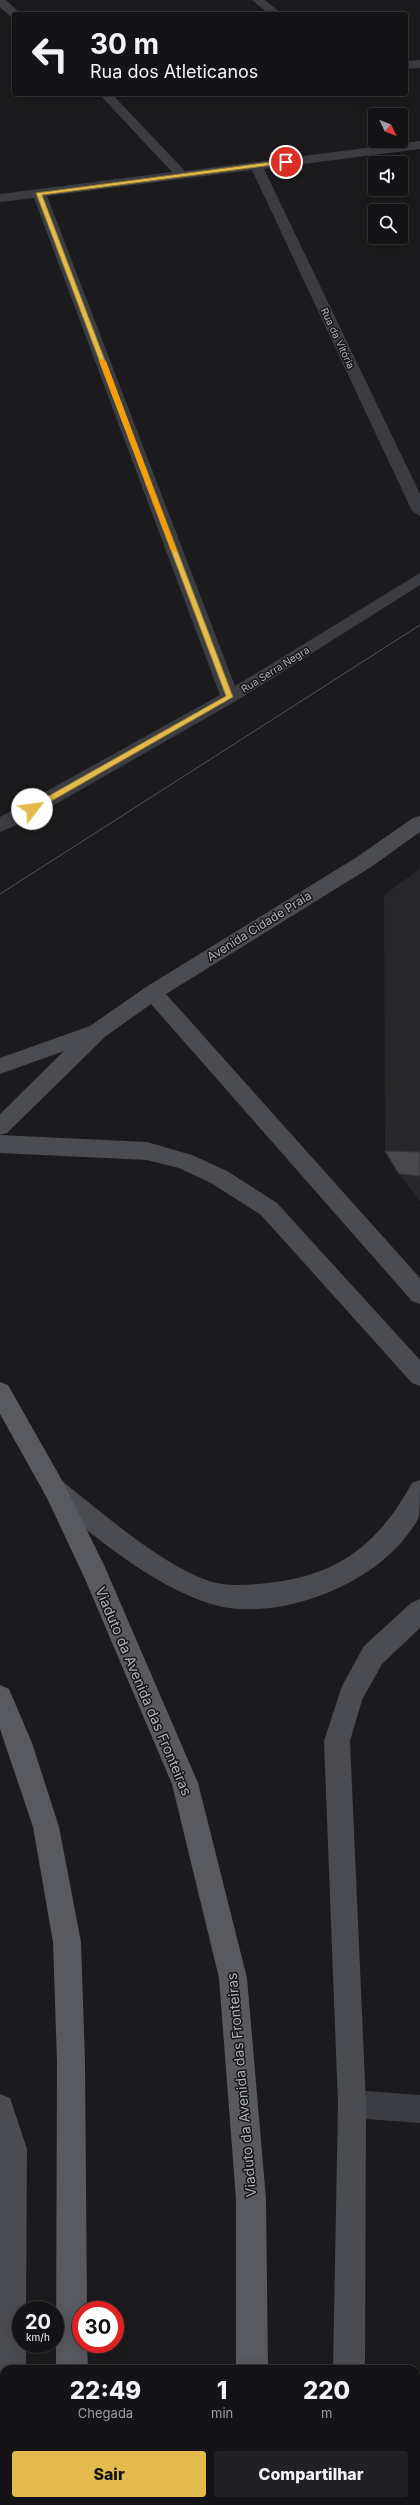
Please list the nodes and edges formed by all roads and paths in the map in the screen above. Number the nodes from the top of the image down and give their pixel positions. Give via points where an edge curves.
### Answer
1 (258, 0) edge
2 (0, 1) edge
3 (13, 12) edge
4 (273, 12) edge
5 (420, 64) edge
6 (408, 65) edge
7 (107, 96) edge
8 (420, 145) edge
9 (256, 165) junction
10 (181, 174) junction
11 (39, 193) junction
12 (0, 198) edge
13 (420, 511) edge
14 (420, 578) edge
15 (230, 697) junction
16 (420, 823) edge
17 (0, 825) edge
18 (153, 992) junction
19 (99, 1030) junction
20 (0, 1066) edge
21 (0, 1127) edge
22 (0, 1144) edge
23 (420, 1294) edge
24 (420, 1376) edge
25 (0, 1392) edge
26 (55, 1490) junction
27 (420, 1491) edge
28 (420, 1611) edge
29 (0, 1698) edge
30 (352, 2104) junction
31 (0, 2108) edge
32 (420, 2109) edge
33 (10, 2365) edge
34 (72, 2365) edge
35 (252, 2365) edge
36 (349, 2365) edge

1 - 4 street
2 - 3 street
5 - 6 street
7 - 10 street
8 - 9 street
9 - 10 street
9 - 13 street, Rua da Vitória
10 - 11 street
11 - 12 street
11 - 15 street
14 - 15 street, Rua Serra Negra
15 - 17 street, Rua Serra Negra
16 - 18 main road, Avenida Cidade Praia via 364,862
18 - 19 main road, Avenida Cidade Praia
18 - 23 main road
19 - 20 main road, Avenida Cidade Praia
19 - 21 main road, Avenida Cidade Praia
22 - 24 main road via 147,1151 184,1161 219,1177 269,1209
25 - 26 main road, Viaduto da Avenida das Fronteiras
26 - 27 main road via 152,1564 204,1590 244,1597 284,1594 321,1584 357,1567 387,1544 409,1514
26 - 35 main road, Viaduto da Avenida das Fronteiras via 95,1573 185,1783 233,1978 251,2199
28 - 30 main road via 373,1655 350,1695 337,1741
29 - 34 main road via 19,1743 46,1827 67,1942 71,2062
30 - 32 street
30 - 36 main road
31 - 33 main road via 12,2149

